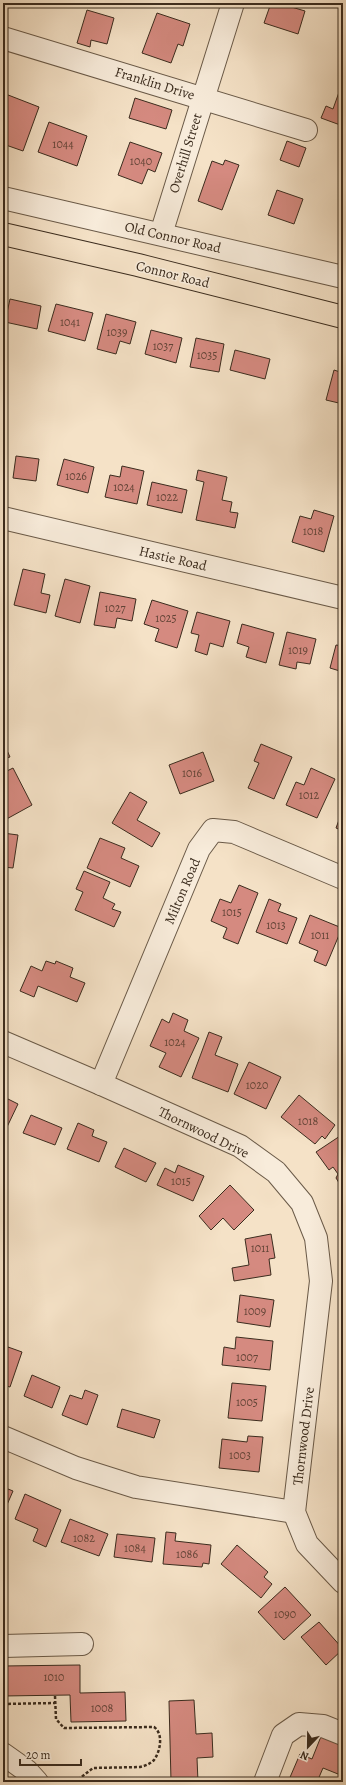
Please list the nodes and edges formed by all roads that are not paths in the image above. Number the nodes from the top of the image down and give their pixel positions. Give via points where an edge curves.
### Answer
1 (233, 3) edge
2 (3, 38) edge
3 (202, 98) junction
4 (306, 130) dead end
5 (3, 198) edge
6 (3, 234) edge
7 (161, 234) junction
8 (343, 277) edge
9 (343, 317) edge
10 (3, 518) edge
11 (343, 598) edge
12 (343, 878) edge
13 (3, 1042) edge
14 (101, 1084) junction
15 (3, 1437) edge
16 (294, 1512) junction
17 (343, 1582) edge
18 (82, 1644) dead end
19 (3, 1646) edge
20 (343, 1734) edge
21 (3, 1754) edge
22 (37, 1782) edge
23 (265, 1782) edge

1 - 3 street, Overhill Street
2 - 3 street, Franklin Drive
3 - 4 street, Franklin Drive
3 - 7 street, Overhill Street
5 - 7 street, Old Connor Road
6 - 9 main road, Connor Road
7 - 8 street, Old Connor Road
10 - 11 street, Hastie Road
12 - 14 street, Milton Road via 234,832 213,830 200,849
13 - 14 street, Thornwood Drive
14 - 16 street, Thornwood Drive via 240,1146 276,1172 302,1203 316,1238 321,1281
15 - 16 street via 76,1468 136,1487
16 - 17 street, Thornwood Drive via 307,1544
18 - 19 street
20 - 23 street via 323,1726 299,1724 283,1735
21 - 22 street via 27,1771

